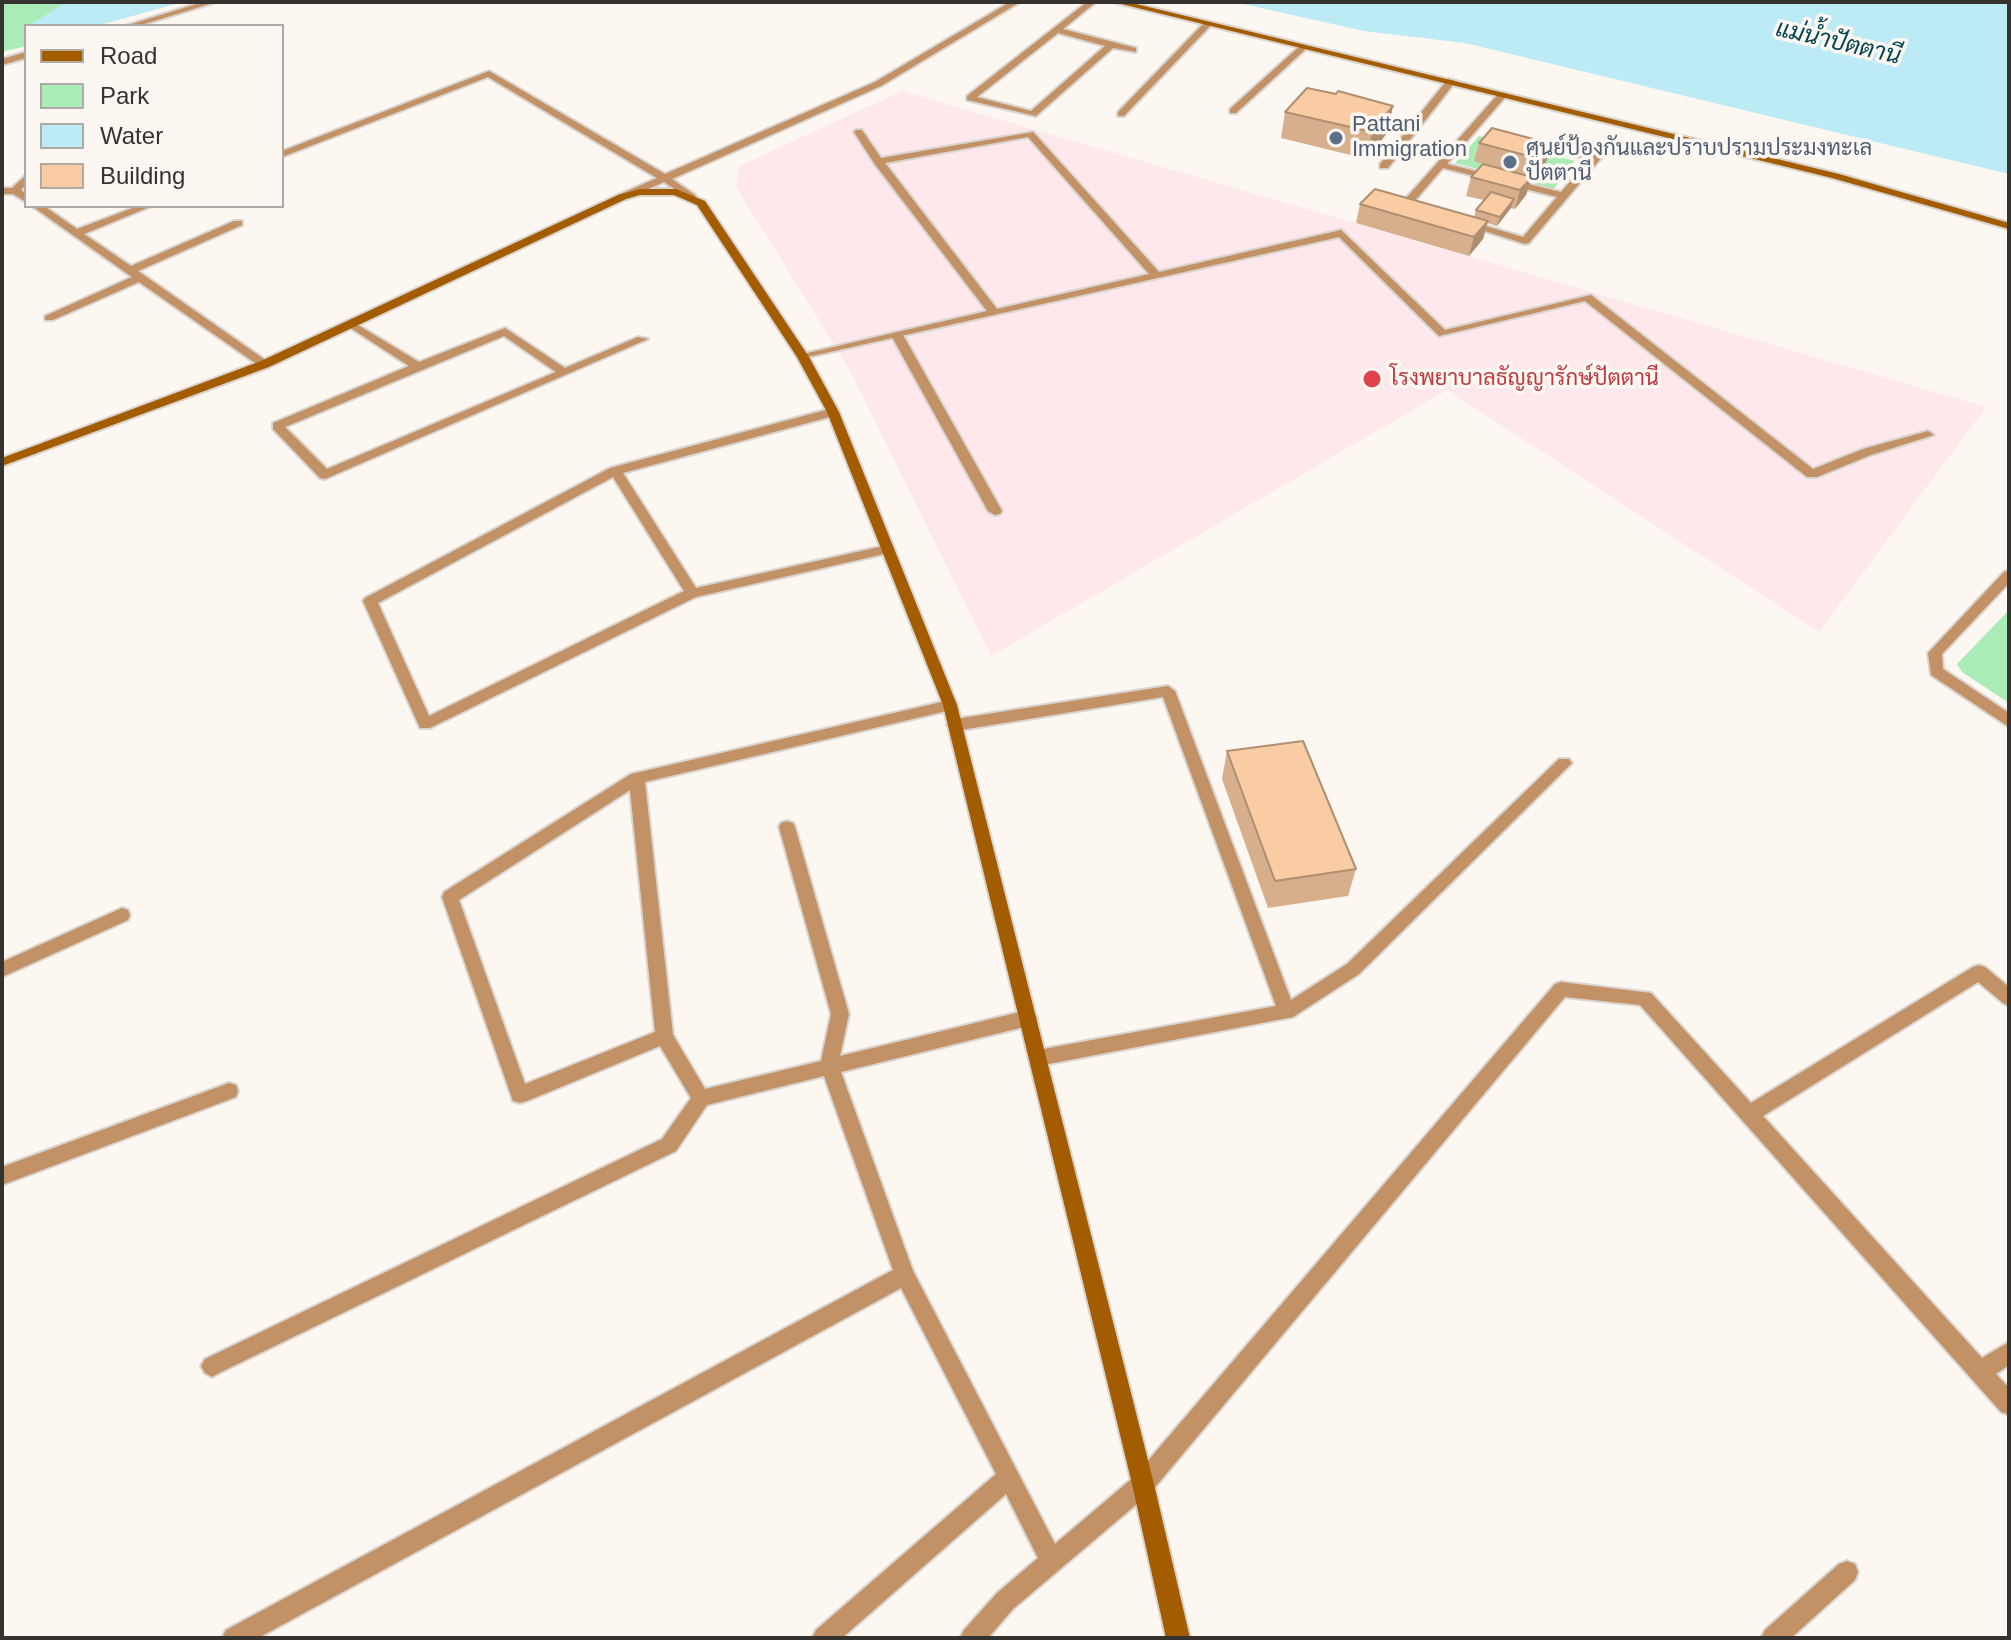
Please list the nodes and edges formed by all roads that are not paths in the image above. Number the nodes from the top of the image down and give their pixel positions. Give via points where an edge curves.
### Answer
1 (212, 2) edge
2 (1016, 2) edge
3 (1092, 2) edge
4 (1117, 2) edge
5 (136, 24) edge
6 (1208, 24) junction
7 (1055, 30) junction
8 (1112, 44) junction
9 (1304, 47) junction
10 (1133, 50) dead end
11 (24, 56) edge
12 (2, 62) edge
13 (1451, 81) junction
14 (1503, 94) junction
15 (1233, 111) dead end
16 (1121, 114) dead end
17 (1474, 128) junction
18 (859, 132) dead end
19 (1489, 132) edge
20 (1519, 140) edge
21 (1608, 144) dead end
22 (284, 153) edge
23 (1595, 159) junction
24 (878, 161) junction
25 (1441, 165) junction
26 (1384, 166) dead end
27 (664, 178) junction
28 (24, 180) edge
29 (2, 191) edge
30 (15, 191) junction
31 (1564, 196) junction
32 (622, 197) junction
33 (691, 197) junction
34 (24, 198) edge
35 (40, 208) edge
36 (142, 208) edge
37 (1420, 210) edge
38 (1450, 219) edge
39 (238, 223) dead end
40 (2009, 226) edge
41 (76, 233) junction
42 (135, 274) junction
43 (1156, 275) junction
44 (994, 313) junction
45 (49, 318) dead end
46 (353, 325) junction
47 (897, 335) junction
48 (642, 339) dead end
49 (803, 357) junction
50 (265, 364) junction
51 (418, 367) junction
52 (564, 372) junction
53 (833, 412) junction
54 (1928, 435) dead end
55 (2, 462) edge
56 (615, 471) junction
57 (995, 511) dead end
58 (888, 549) junction
59 (2009, 575) edge
60 (692, 593) junction
61 (950, 705) junction
62 (2009, 721) edge
63 (955, 725) junction
64 (1564, 763) dead end
65 (637, 778) junction
66 (787, 827) dead end
67 (122, 915) dead end
68 (2, 970) edge
69 (2009, 998) edge
70 (1287, 1012) junction
71 (1028, 1018) junction
72 (664, 1036) junction
73 (1038, 1058) junction
74 (829, 1064) junction
75 (229, 1091) dead end
76 (701, 1098) junction
77 (1749, 1114) junction
78 (2, 1176) edge
79 (905, 1275) junction
80 (2009, 1352) edge
81 (212, 1366) dead end
82 (1981, 1372) junction
83 (2009, 1404) edge
84 (1009, 1477) junction
85 (1143, 1484) junction
86 (1052, 1561) junction
87 (1847, 1572) dead end
88 (234, 1638) edge
89 (824, 1638) edge
90 (972, 1638) edge
91 (1178, 1638) edge
92 (1773, 1638) edge

1 - 5 street
2 - 27 street via 878,84
3 - 7 street
4 - 6 street
6 - 9 street
6 - 16 street
7 - 8 street
7 - 8 street via 970,98 1033,114
8 - 10 street
9 - 13 street
9 - 15 street
11 - 12 street
13 - 14 street
13 - 26 street
14 - 17 street
14 - 40 street via 1877,187
17 - 19 street
17 - 25 street
18 - 24 street
20 - 23 street
21 - 23 street
22 - 27 street via 489,74
23 - 31 street
24 - 43 street via 1030,134
24 - 44 street
25 - 31 street
25 - 37 street via 1405,205
27 - 32 street
27 - 33 street
28 - 30 street
29 - 30 street
30 - 34 street
31 - 38 street via 1525,241
32 - 33 street via 658,191
32 - 46 street
33 - 49 street via 701,203
35 - 41 street
36 - 41 street
39 - 42 street
41 - 42 street
42 - 45 street
42 - 50 street
43 - 44 street
43 - 54 street via 1341,233 1443,334 1587,297 1812,474
44 - 47 street
46 - 50 street
46 - 51 street
47 - 49 street
47 - 57 street
48 - 52 street
49 - 53 street
50 - 55 street
51 - 52 street via 505,331
51 - 52 street via 277,426 325,475
53 - 56 street
53 - 58 street
56 - 60 street
56 - 60 street via 370,601 425,724
58 - 60 street
58 - 61 street
59 - 62 street via 1935,653 1936,671
61 - 63 street
61 - 65 street
63 - 70 street via 1168,691
63 - 71 street
64 - 70 street via 1353,969
65 - 72 street
65 - 72 street via 450,897 520,1095
66 - 74 street via 840,1014
67 - 68 street
69 - 77 street via 1979,972
70 - 73 street
71 - 73 street
71 - 74 street
72 - 76 street
73 - 85 street
74 - 76 street
74 - 79 street
75 - 78 street
76 - 81 street via 669,1145
77 - 82 street
77 - 85 street via 1645,998 1561,989
79 - 84 street
79 - 88 street
80 - 82 street
82 - 83 street
84 - 86 street
84 - 89 street
85 - 86 street
85 - 91 street
86 - 90 street
87 - 92 street

